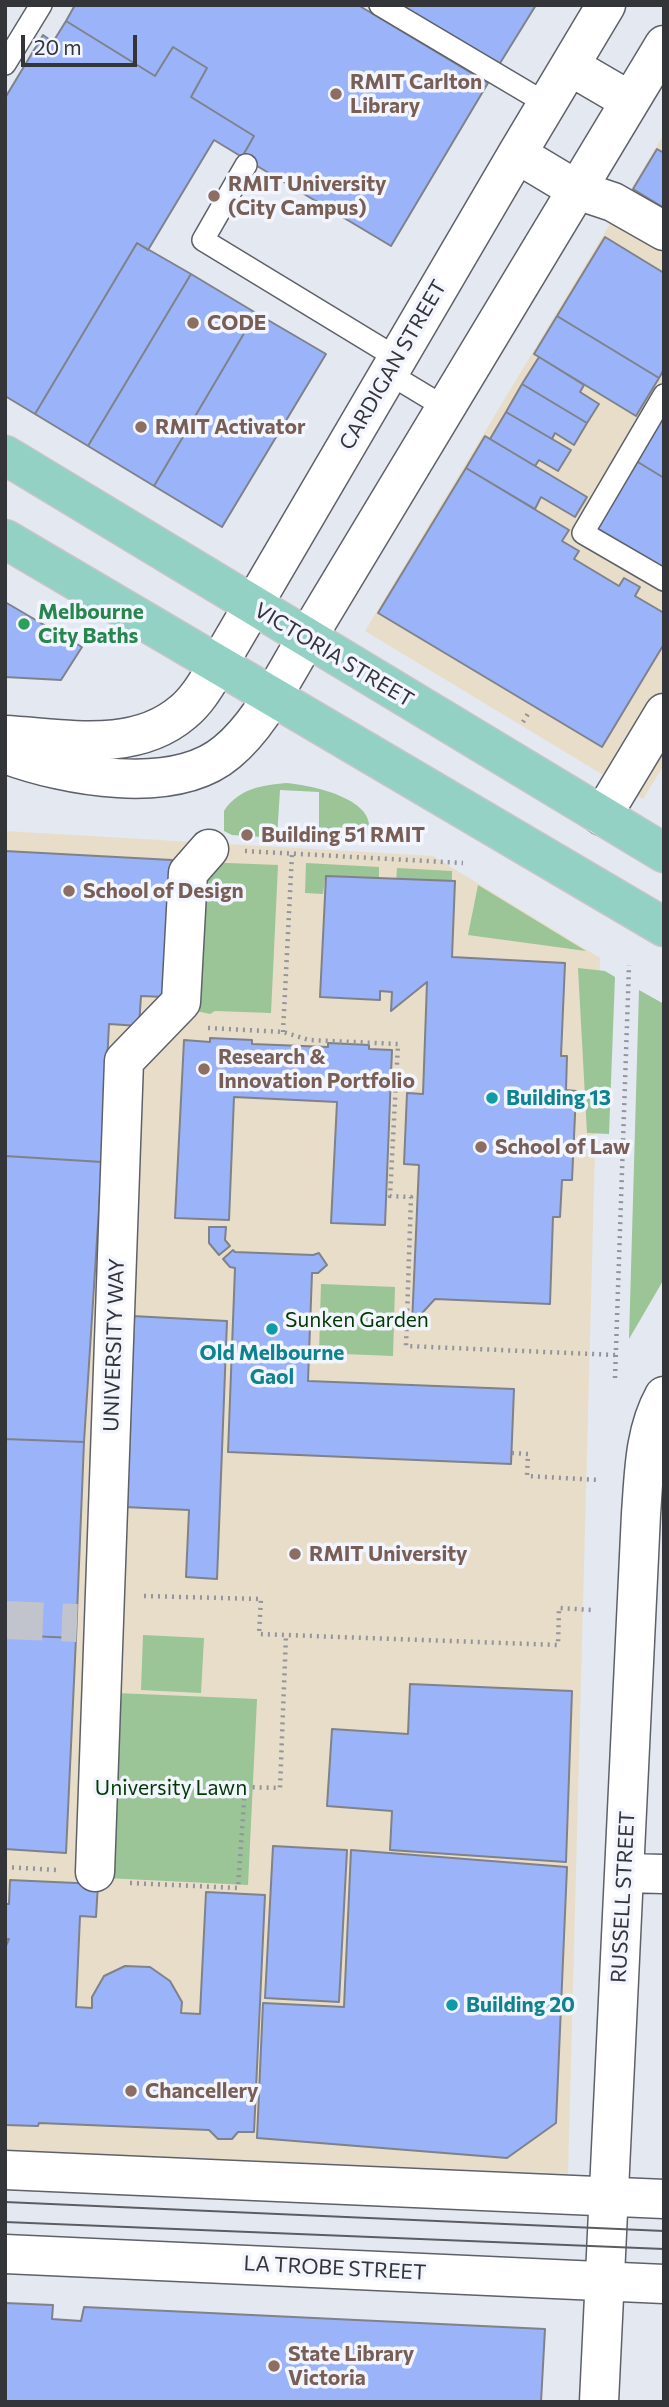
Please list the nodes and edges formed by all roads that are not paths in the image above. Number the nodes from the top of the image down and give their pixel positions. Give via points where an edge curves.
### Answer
1 (41, 5) edge
2 (380, 5) edge
3 (606, 5) edge
4 (664, 45) edge
5 (5, 64) edge
6 (570, 66) junction
7 (630, 101) junction
8 (547, 104) junction
9 (517, 154) junction
10 (246, 165) dead end
11 (577, 190) junction
12 (664, 232) edge
13 (393, 366) junction
14 (664, 395) edge
15 (446, 408) junction
16 (5, 455) edge
17 (5, 539) edge
18 (664, 580) edge
19 (253, 606) junction
20 (307, 638) junction
21 (218, 665) junction
22 (271, 695) junction
23 (664, 713) edge
24 (5, 735) edge
25 (5, 754) edge
26 (602, 816) junction
27 (209, 849) road end
28 (664, 853) edge
29 (664, 928) edge
30 (664, 1396) edge
31 (652, 1515) edge
32 (95, 1872) road end
33 (624, 1872) junction
34 (664, 1874) edge
35 (5, 2170) edge
36 (610, 2196) junction
37 (664, 2199) edge
38 (5, 2253) edge
39 (606, 2281) junction
40 (664, 2284) edge
41 (599, 2402) edge

1 - 5 lane
2 - 8 lane
3 - 6 street, CARDIGAN STREET
4 - 7 street
6 - 7 street
6 - 8 street, CARDIGAN STREET
7 - 11 street
8 - 9 street, CARDIGAN STREET
9 - 11 street
9 - 13 street, CARDIGAN STREET
10 - 13 lane via 203,240
11 - 12 street via 613,202
11 - 15 street
13 - 15 lane
13 - 19 street, CARDIGAN STREET
14 - 18 lane via 583,533
15 - 20 street
16 - 19 main road, VICTORIA STREET
17 - 21 main road
19 - 20 main road, VICTORIA STREET
19 - 21 street, CARDIGAN STREET
20 - 22 street
20 - 26 main road, VICTORIA STREET
21 - 22 main road
21 - 24 street, CARDIGAN STREET via 186,710 153,732 111,740
22 - 25 street via 226,753 192,770 161,777 72,774
22 - 29 main road
23 - 26 street
26 - 28 main road, VICTORIA STREET
27 - 32 street, UNIVERSITY WAY via 188,873 181,1002 124,1061 90,1624
30 - 31 street, RUSSELL STREET via 646,1451
31 - 33 street, RUSSELL STREET
33 - 34 street
33 - 36 street, RUSSELL STREET
35 - 36 street
36 - 37 street
36 - 39 street, RUSSELL STREET
38 - 39 street, LA TROBE STREET
39 - 40 street, LA TROBE STREET
39 - 41 street, RUSSELL STREET

